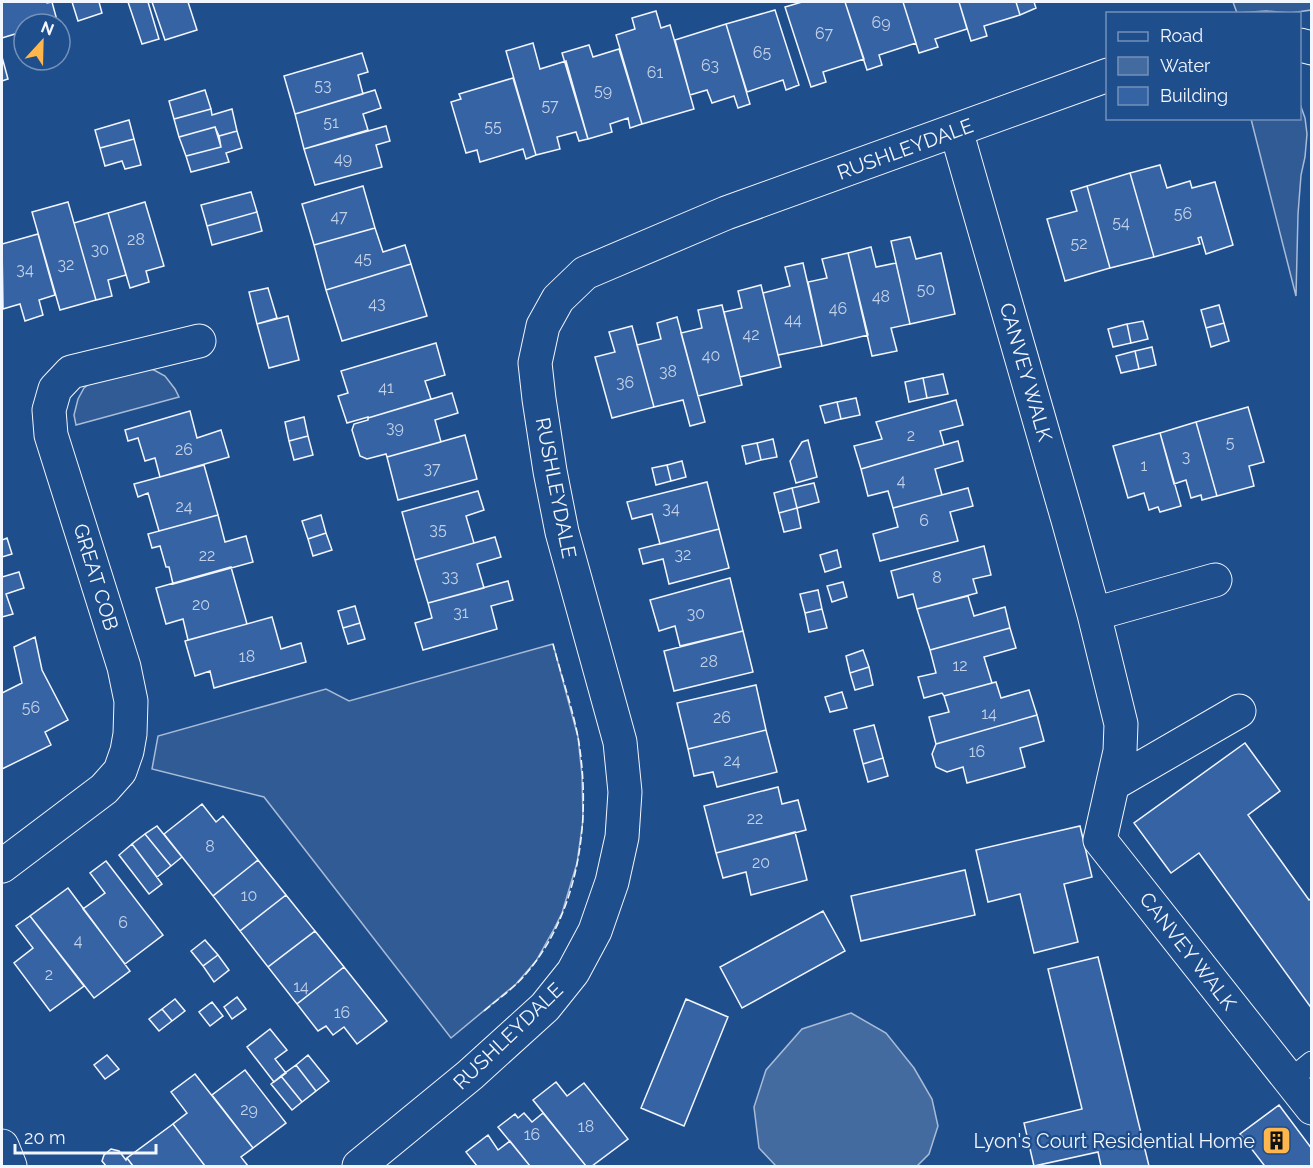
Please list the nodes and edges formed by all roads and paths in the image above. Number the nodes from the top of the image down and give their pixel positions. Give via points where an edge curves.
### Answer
1 (1106, 75) edge
2 (956, 130) junction
3 (200, 341) dead end
4 (1215, 580) dead end
5 (1094, 615) junction
6 (1239, 711) dead end
7 (1113, 784) junction
8 (2, 866) edge
9 (1301, 1071) edge
10 (1311, 1108) edge
11 (2, 1146) edge
12 (10, 1167) edge
13 (359, 1167) edge

1 - 2 street, RUSHLEYDALE
2 - 5 street, CANVEY WALK
2 - 13 street, RUSHLEYDALE via 726,213 585,273 558,300 543,326 536,363 550,471 562,532 620,742 625,792 622,837 595,931 573,972 545,1007
3 - 8 street, GREAT COB via 71,372 55,388 49,410 51,435 124,667 131,701 130,734 120,771 104,789
4 - 5 street
5 - 7 street, CANVEY WALK via 1121,724
6 - 7 street
7 - 9 street, CANVEY WALK via 1100,840
9 - 10 street, CANVEY WALK
11 - 12 street

